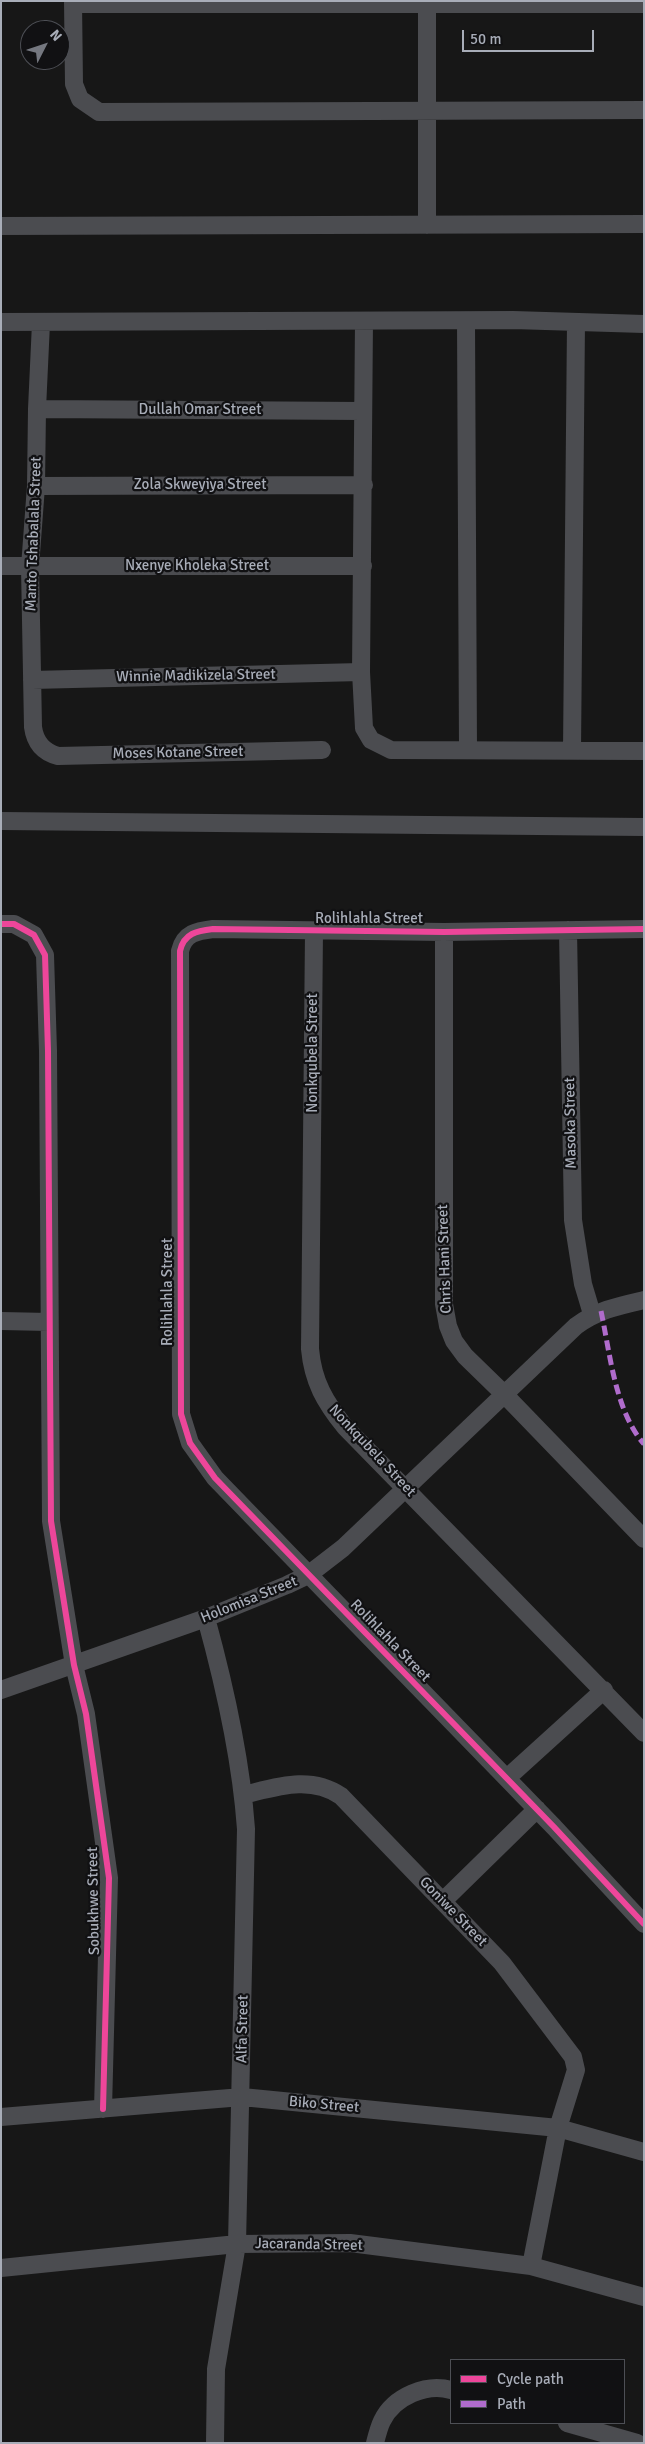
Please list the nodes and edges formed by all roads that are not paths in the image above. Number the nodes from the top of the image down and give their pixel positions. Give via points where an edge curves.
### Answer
1 (73, 3) edge
2 (427, 3) edge
3 (644, 4) edge
4 (427, 110) junction
5 (644, 110) edge
6 (644, 224) edge
7 (427, 225) junction
8 (1, 226) edge
9 (364, 321) junction
10 (466, 321) junction
11 (1, 322) edge
12 (576, 322) junction
13 (41, 323) junction
14 (644, 324) edge
15 (36, 409) junction
16 (363, 411) junction
17 (364, 485) junction
18 (36, 486) junction
19 (1, 566) edge
20 (30, 566) junction
21 (363, 566) junction
22 (360, 672) junction
23 (32, 680) junction
24 (39, 744) joint
25 (322, 750) dead end
26 (468, 750) junction
27 (572, 750) junction
28 (644, 751) edge
29 (1, 821) edge
30 (644, 828) edge
31 (1, 924) edge
32 (568, 930) junction
33 (644, 930) edge
34 (314, 931) junction
35 (444, 932) junction
36 (644, 1300) edge
37 (592, 1314) junction
38 (1, 1321) edge
39 (48, 1322) junction
40 (504, 1393) junction
41 (404, 1488) junction
42 (644, 1539) edge
43 (308, 1575) junction
44 (206, 1618) junction
45 (74, 1665) junction
46 (1, 1690) edge
47 (604, 1690) junction
48 (644, 1733) edge
49 (507, 1778) junction
50 (244, 1795) junction
51 (537, 1809) junction
52 (442, 1901) junction
53 (644, 1924) edge
54 (242, 2097) junction
55 (103, 2109) junction
56 (1, 2117) edge
57 (558, 2128) junction
58 (644, 2152) edge
59 (237, 2244) junction
60 (531, 2266) junction
61 (1, 2268) edge
62 (644, 2296) edge
63 (450, 2390) edge
64 (570, 2424) edge
65 (215, 2443) edge
66 (375, 2443) edge
67 (637, 2443) edge

1 - 2 street
1 - 4 street via 74,84 80,99 98,112
2 - 3 street
2 - 4 street
4 - 5 street
4 - 7 street
6 - 7 street
7 - 8 street
9 - 10 street
9 - 13 street
9 - 16 street
10 - 12 street
10 - 26 street
11 - 13 street
12 - 14 street
12 - 27 street
13 - 15 street, Manto Tshabalala Street
15 - 16 street, Dullah Omar Street
15 - 18 street, Manto Tshabalala Street
16 - 17 street
17 - 18 street, Zola Skweyiya Street
17 - 21 street
18 - 20 street, Manto Tshabalala Street
19 - 20 street, Nxenye Kholeka Street
20 - 21 street, Nxenye Kholeka Street
20 - 23 street, Manto Tshabalala Street
21 - 22 street
22 - 23 street, Winnie Madikizela Street
22 - 26 street via 364,728 371,740 391,750
23 - 24 street, Manto Tshabalala Street via 33,726
24 - 25 street, Moses Kotane Street via 58,756
26 - 27 street
27 - 28 street
29 - 30 street
31 - 39 street, Sobukhwe Street via 14,924 34,935 45,955
32 - 33 street, Rolihlahla Street
32 - 35 street, Rolihlahla Street
32 - 37 street, Masoka Street via 573,1220 583,1284
34 - 35 street, Rolihlahla Street
34 - 41 street, Nonkqubela Street via 312,1367 328,1406
34 - 43 street, Rolihlahla Street via 212,929 194,932 184,940 180,951 181,1414 190,1443 210,1472
35 - 40 street, Chris Hani Street via 444,1304 454,1341
36 - 37 street, Holomisa Street
37 - 40 street, Holomisa Street
38 - 39 street
39 - 45 street, Sobukhwe Street via 51,1522
40 - 41 street, Holomisa Street
40 - 42 street, Chris Hani Street
41 - 43 street, Holomisa Street via 343,1548
41 - 47 street, Nonkqubela Street
43 - 44 street, Holomisa Street
43 - 49 street, Rolihlahla Street
44 - 45 street, Holomisa Street
44 - 50 street, Alfa Street via 221,1674
45 - 46 street, Holomisa Street
45 - 55 street, Sobukhwe Street via 86,1714 109,1878
47 - 48 street, Nonkqubela Street
47 - 49 street
49 - 51 street, Rolihlahla Street
50 - 52 street, Goniwe Street via 296,1783 332,1789
50 - 54 street, Alfa Street via 246,1897
51 - 52 street
51 - 53 street, Rolihlahla Street
52 - 57 street, Goniwe Street via 502,1963 573,2057 576,2070
54 - 55 street, Biko Street
54 - 57 street, Biko Street
54 - 59 street, Alfa Street
55 - 56 street, Biko Street
57 - 58 street, Biko Street
57 - 60 street, Goniwe Street
59 - 60 street, Jacaranda Street via 350,2242
59 - 61 street, Jacaranda Street
59 - 65 street, Alfa Street via 216,2369
60 - 62 street, Jacaranda Street
63 - 66 street via 438,2386 422,2389 395,2403 383,2419
64 - 67 street

